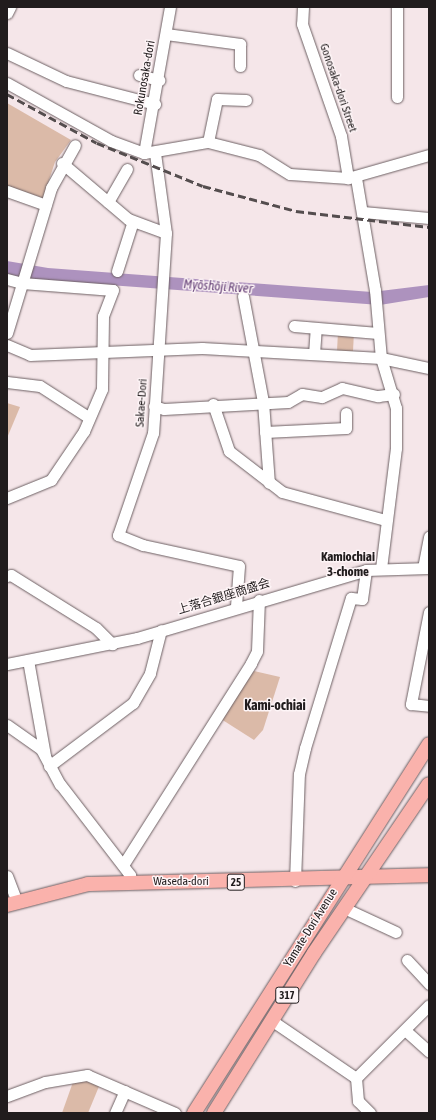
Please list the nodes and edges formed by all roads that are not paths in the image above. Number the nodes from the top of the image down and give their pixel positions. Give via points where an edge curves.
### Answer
1 (10, 7) edge
2 (170, 7) edge
3 (303, 7) edge
4 (397, 7) edge
5 (7, 13) edge
6 (166, 34) junction
7 (7, 53) edge
8 (240, 66) dead end
9 (139, 76) dead end
10 (159, 80) junction
11 (7, 83) edge
12 (397, 97) dead end
13 (246, 100) dead end
14 (155, 104) junction
15 (208, 142) junction
16 (75, 145) dead end
17 (144, 153) junction
18 (155, 153) junction
19 (429, 155) edge
20 (62, 164) junction
21 (127, 169) dead end
22 (352, 178) junction
23 (7, 191) edge
24 (108, 202) junction
25 (46, 205) junction
26 (363, 212) junction
27 (429, 218) edge
28 (133, 221) junction
29 (166, 233) junction
30 (116, 271) dead end
31 (7, 279) edge
32 (23, 282) junction
33 (244, 296) dead end
34 (294, 326) dead end
35 (316, 328) junction
36 (7, 333) edge
37 (378, 333) junction
38 (7, 345) edge
39 (159, 348) junction
40 (102, 350) junction
41 (255, 350) junction
42 (314, 354) junction
43 (381, 358) junction
44 (429, 368) edge
45 (7, 382) edge
46 (394, 394) junction
47 (263, 402) junction
48 (213, 404) junction
49 (154, 406) junction
50 (346, 413) dead end
51 (88, 417) junction
52 (265, 432) junction
53 (268, 483) junction
54 (7, 498) edge
55 (385, 520) junction
56 (429, 537) edge
57 (381, 568) junction
58 (426, 568) edge
59 (366, 570) junction
60 (7, 576) edge
61 (259, 600) junction
62 (236, 606) junction
63 (429, 612) edge
64 (161, 630) junction
65 (112, 644) junction
66 (28, 660) junction
67 (7, 664) edge
68 (429, 706) edge
69 (7, 725) edge
70 (429, 744) edge
71 (47, 760) junction
72 (429, 784) edge
73 (123, 865) junction
74 (429, 875) edge
75 (7, 876) edge
76 (364, 879) junction
77 (342, 880) junction
78 (295, 881) junction
79 (131, 883) junction
80 (12, 904) edge
81 (344, 908) junction
82 (396, 932) dead end
83 (407, 960) dead end
84 (429, 984) edge
85 (429, 1005) edge
86 (270, 1020) junction
87 (406, 1031) junction
88 (429, 1052) edge
89 (356, 1078) junction
90 (125, 1091) junction
91 (7, 1096) edge
92 (115, 1113) edge
93 (175, 1113) edge
94 (194, 1113) edge
95 (214, 1113) edge
96 (370, 1113) edge

1 - 5 street
2 - 6 street, Rokunosaka-dori
3 - 22 street, Gonosaka-dori Street via 302,24 341,136
4 - 12 street
6 - 8 street via 240,44
6 - 10 street, Rokunosaka-dori
7 - 14 street via 66,81
9 - 10 street
10 - 14 street, Rokunosaka-dori
11 - 17 street via 111,141
13 - 15 street via 217,99
14 - 17 street, Rokunosaka-dori
15 - 18 street via 180,145
15 - 22 street via 259,155 290,174
16 - 20 street
17 - 18 street
18 - 29 street, Sakae-Dori
19 - 22 street
20 - 24 street
20 - 25 street
21 - 24 street
22 - 26 street, Gonosaka-dori Street
23 - 25 street
24 - 28 street
25 - 32 street
26 - 27 street
26 - 37 street, Gonosaka-dori Street via 376,292
28 - 29 street
28 - 30 street
29 - 39 street, Sakae-Dori
31 - 32 street
32 - 36 street
32 - 40 street via 113,290 103,316
33 - 41 street
34 - 35 street
35 - 37 street
35 - 42 street
37 - 43 street, Gonosaka-dori Street
38 - 40 street via 30,355
39 - 40 street
39 - 41 street
39 - 49 street, Sakae-Dori
40 - 51 street via 102,389
41 - 42 street
41 - 47 street
42 - 43 street
43 - 44 street
43 - 46 street, Gonosaka-dori Street
45 - 51 street via 40,386
46 - 47 street via 378,396 342,388 322,397 302,394 288,402
46 - 55 street, Gonosaka-dori Street via 396,448
47 - 48 street
47 - 52 street
48 - 49 street via 164,409
48 - 53 street via 229,451
49 - 62 street, Sakae-Dori via 147,456 118,535 143,545 239,566
50 - 52 street via 346,428
51 - 54 street via 84,431 51,480
52 - 53 street
53 - 55 street via 301,499
55 - 57 street, Gonosaka-dori Street
56 - 58 street
57 - 58 street, 上落合銀座商盛会
57 - 59 street, 上落合銀座商盛会
59 - 61 street, 上落合銀座商盛会
59 - 78 street via 362,600 351,598 299,774
60 - 65 street via 11,575 96,628
61 - 62 street, 上落合銀座商盛会
61 - 73 street via 257,651 251,663 173,782
62 - 64 street, 上落合銀座商盛会
63 - 68 street via 411,704
64 - 65 street, 上落合銀座商盛会
64 - 71 street via 150,673 136,699
65 - 66 street, 上落合銀座商盛会
66 - 67 street, 上落合銀座商盛会
66 - 71 street
69 - 71 street
70 - 77 main road, Yamate-Dori Avenue / 317
71 - 73 street
72 - 76 main road, Yamate-Dori Avenue / 317
73 - 79 street
74 - 76 main road, Waseda-dori / 25
75 - 80 street
76 - 77 main road, Waseda-dori / 25
76 - 81 main road, Yamate-Dori Avenue / 317
77 - 78 main road, Waseda-dori / 25
77 - 94 main road, Yamate-Dori Avenue / 317
78 - 79 main road, Waseda-dori / 25
79 - 80 main road, Waseda-dori / 25 via 70,886
81 - 82 street
81 - 86 main road, Yamate-Dori Avenue / 317
83 - 84 street
85 - 87 street
86 - 89 street
86 - 95 main road, Yamate-Dori Avenue / 317
87 - 88 street
87 - 89 street
89 - 96 street via 358,1101
90 - 91 street via 104,1081 75,1075
90 - 92 street
90 - 93 street

